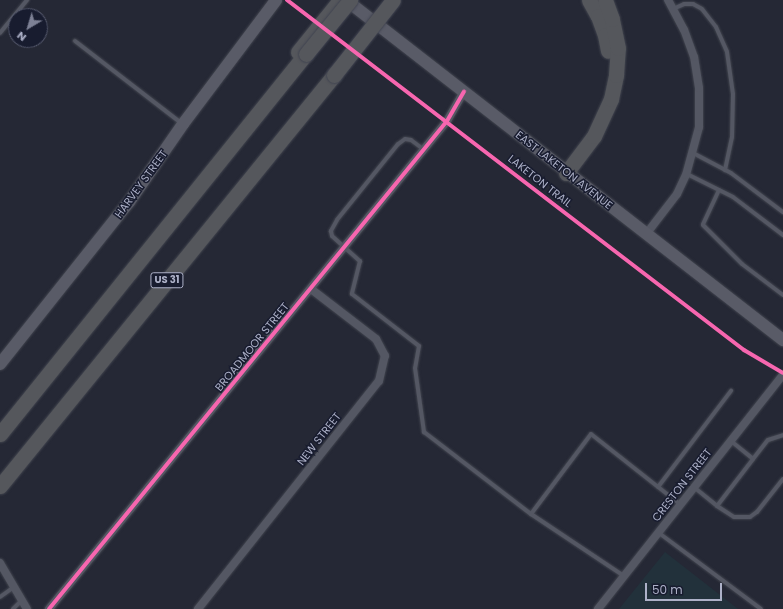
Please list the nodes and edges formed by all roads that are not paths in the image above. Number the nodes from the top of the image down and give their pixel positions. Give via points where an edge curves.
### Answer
1 (27, 0) edge
2 (276, 0) edge
3 (340, 0) edge
4 (346, 0) edge
5 (350, 0) edge
6 (393, 0) edge
7 (589, 0) edge
8 (605, 0) edge
9 (668, 0) edge
10 (673, 8) junction
11 (0, 33) edge
12 (75, 41) dead end
13 (303, 52) junction
14 (464, 92) junction
15 (183, 124) junction
16 (423, 149) junction
17 (693, 153) junction
18 (725, 170) junction
19 (566, 173) junction
20 (687, 174) junction
21 (719, 190) junction
22 (783, 212) edge
23 (647, 233) junction
24 (783, 235) edge
25 (345, 247) junction
26 (311, 288) junction
27 (783, 295) edge
28 (783, 340) edge
29 (0, 364) edge
30 (783, 375) edge
31 (731, 391) dead end
32 (0, 434) edge
33 (783, 435) edge
34 (731, 441) junction
35 (753, 459) junction
36 (783, 479) edge
37 (0, 486) edge
38 (658, 487) junction
39 (695, 488) junction
40 (681, 505) junction
41 (717, 506) junction
42 (532, 514) junction
43 (659, 533) junction
44 (0, 563) edge
45 (624, 576) junction
46 (14, 587) junction
47 (0, 597) edge
48 (22, 600) junction
49 (13, 609) edge
50 (27, 609) edge
51 (49, 609) edge
52 (198, 609) edge
53 (598, 609) edge
54 (761, 609) edge

1 - 11 lane
2 - 15 main road, HARVEY STREET
3 - 13 highway
4 - 14 main road, EAST LAKETON AVENUE
5 - 13 highway, US 31, bridge
6 - 37 highway, US 31, bridge
7 - 19 highway via 605,35 609,71 597,116
8 - 19 highway via 618,48 611,99 594,136
9 - 10 street
10 - 17 street via 694,57 699,88 699,127
10 - 18 lane via 693,4 702,9 716,27 727,52 732,94 732,136
12 - 15 lane
13 - 32 highway, US 31 via 249,126
14 - 16 street, BROADMOOR STREET via 446,121
14 - 19 main road, EAST LAKETON AVENUE
15 - 29 main road, HARVEY STREET via 129,202
16 - 25 street, BROADMOOR STREET
16 - 25 lane via 411,140 405,139 398,144 351,202 331,231 332,236
17 - 18 lane
17 - 20 street
18 - 22 lane
19 - 23 main road, EAST LAKETON AVENUE
20 - 21 lane
20 - 23 street via 677,194
21 - 24 lane via 733,197
21 - 27 lane via 703,225 742,264
23 - 28 main road, EAST LAKETON AVENUE
25 - 26 street, BROADMOOR STREET
25 - 42 lane via 360,261 352,294 419,346 414,368 424,432
26 - 51 street, BROADMOOR STREET
26 - 52 street, NEW STREET via 376,339 384,356 378,381
30 - 34 street, CRESTON STREET
31 - 38 lane
33 - 35 lane via 768,440
34 - 35 lane
34 - 39 street, CRESTON STREET
35 - 41 lane
36 - 41 lane via 757,512 750,517 734,517
38 - 40 lane
38 - 42 lane via 591,434
39 - 40 street, CRESTON STREET
39 - 41 lane
40 - 43 street, CRESTON STREET
42 - 45 lane
43 - 45 street, CRESTON STREET
43 - 54 lane
44 - 46 street
45 - 53 street, CRESTON STREET
46 - 47 lane
46 - 48 street
48 - 49 lane
48 - 50 street

